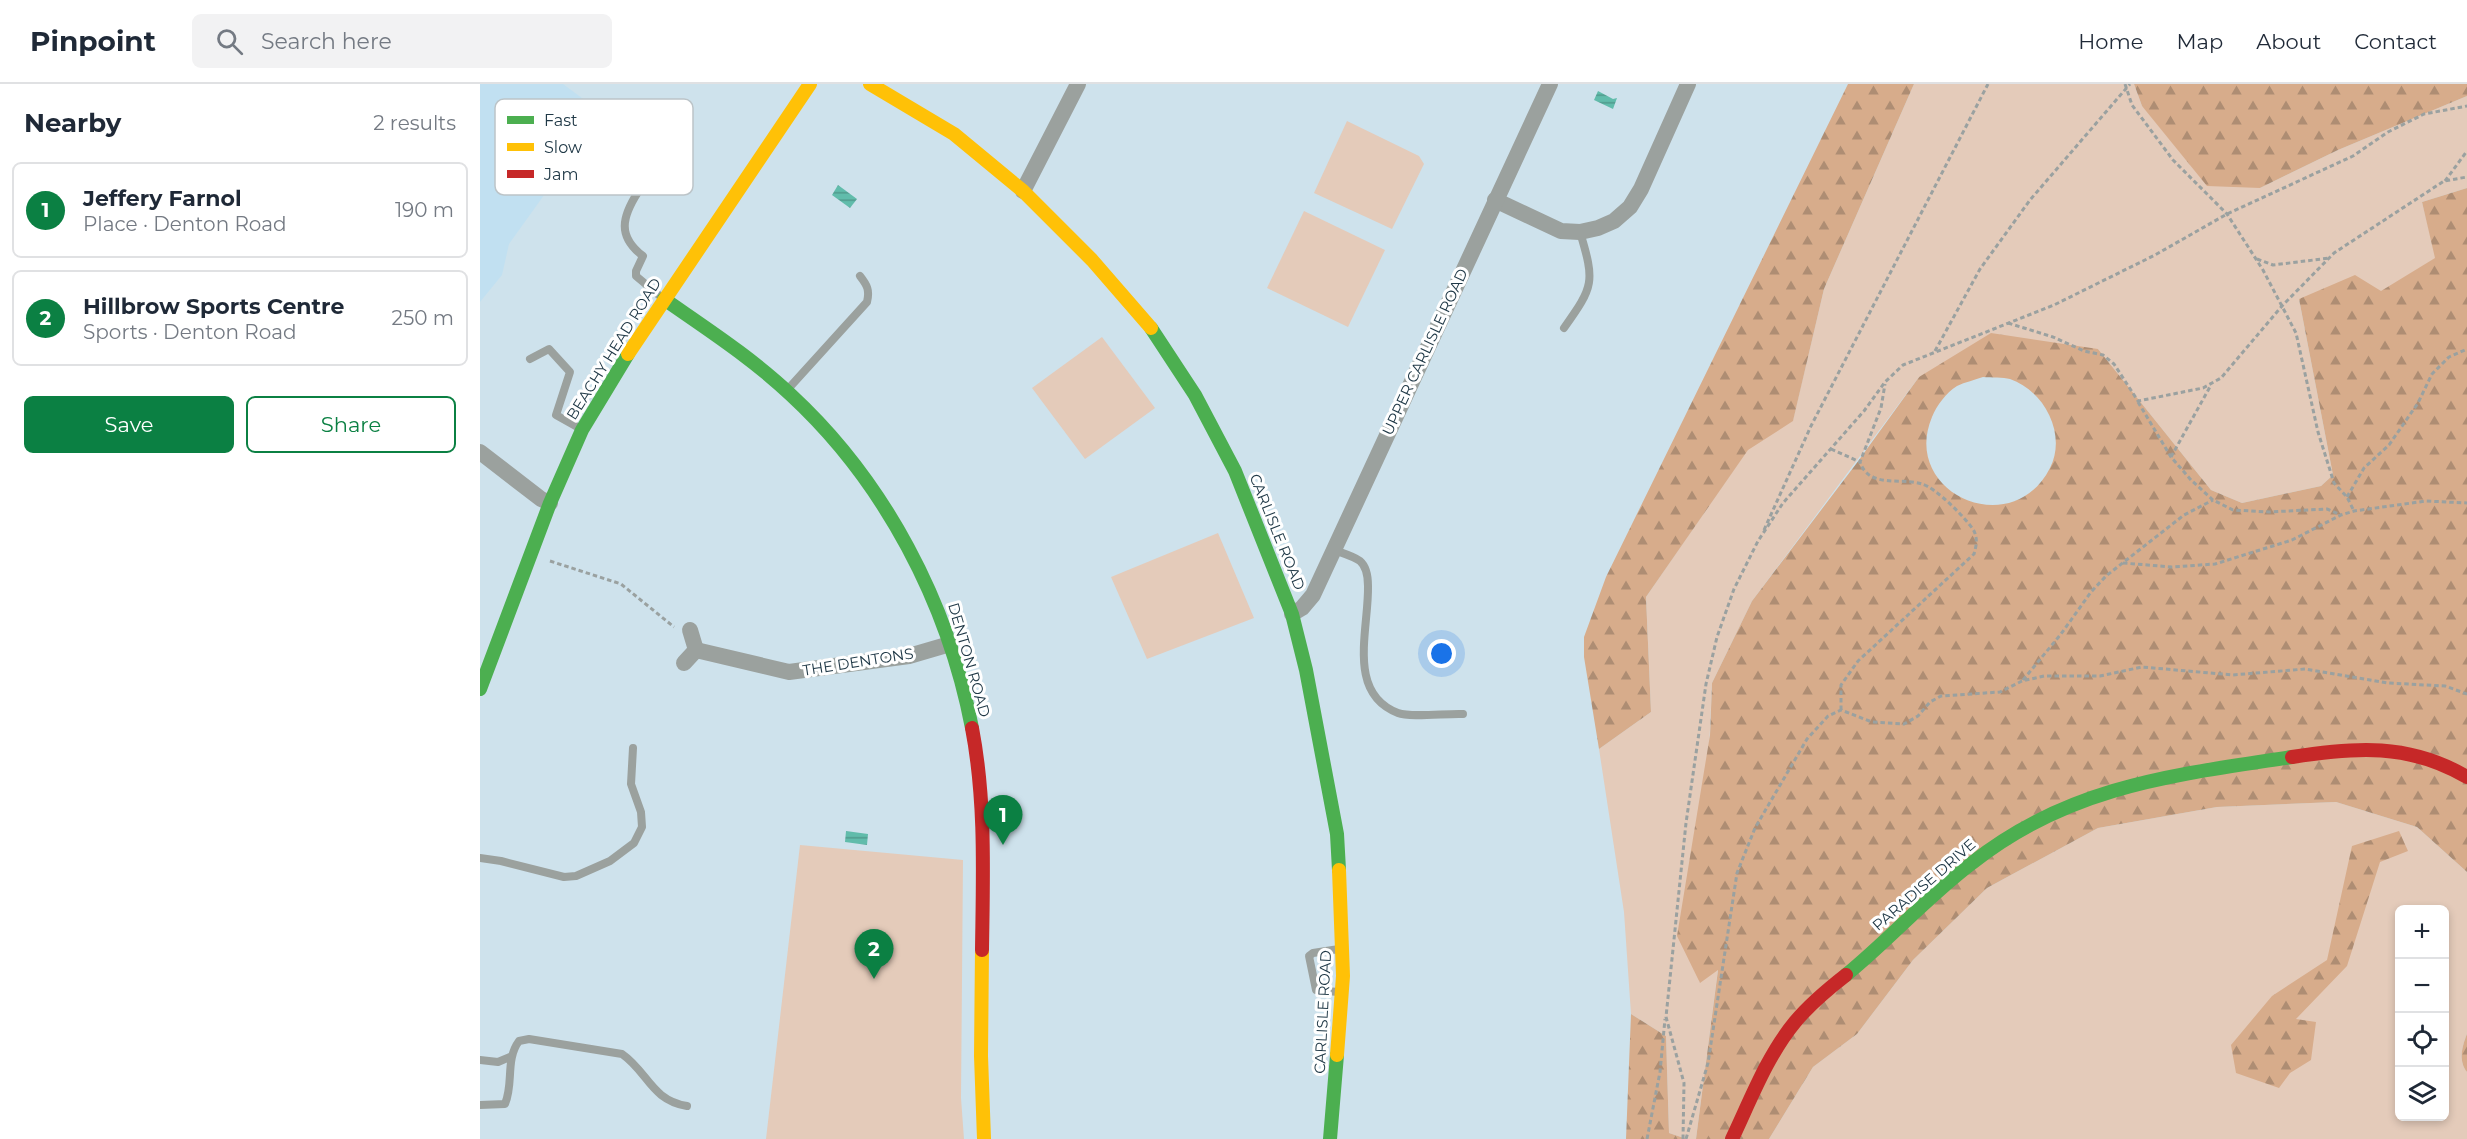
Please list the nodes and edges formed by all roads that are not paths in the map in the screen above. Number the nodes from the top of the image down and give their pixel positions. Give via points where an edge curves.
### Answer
1 (810, 84) edge
2 (870, 84) edge
3 (1078, 84) edge
4 (1550, 84) edge
5 (1688, 84) edge
6 (1023, 192) junction
7 (636, 195) edge
8 (1495, 200) junction
9 (1580, 232) junction
10 (860, 276) dead end
11 (664, 299) junction
12 (1564, 328) dead end
13 (530, 359) dead end
14 (786, 391) junction
15 (582, 430) junction
16 (480, 452) edge
17 (550, 503) junction
18 (1334, 550) junction
19 (1292, 614) junction
20 (690, 630) road end
21 (950, 644) junction
22 (696, 650) junction
23 (684, 663) dead end
24 (480, 689) edge
25 (1463, 714) dead end
26 (633, 748) dead end
27 (2467, 777) edge
28 (480, 858) edge
29 (1343, 949) junction
30 (1342, 992) junction
31 (510, 1057) junction
32 (480, 1060) edge
33 (480, 1105) edge
34 (687, 1106) dead end
35 (984, 1139) edge
36 (1330, 1139) edge
37 (1732, 1139) edge

1 - 11 street, BEACHY HEAD ROAD
2 - 6 street, CARLISLE ROAD via 954,134
3 - 6 street
4 - 8 street, UPPER CARLISLE ROAD
5 - 9 street via 1630,207 1614,221
6 - 19 street, CARLISLE ROAD via 1092,260 1150,326 1195,395 1235,471
7 - 11 lane via 624,232 643,256 636,276
8 - 9 street via 1561,231
8 - 18 street, UPPER CARLISLE ROAD
9 - 12 lane via 1591,284
10 - 14 lane via 867,285 867,302
11 - 14 street, DENTON ROAD via 736,349
11 - 15 street, BEACHY HEAD ROAD
13 - 15 lane via 549,349 570,372 556,415
14 - 21 street, DENTON ROAD via 834,441 894,523 919,564
15 - 17 street, BEACHY HEAD ROAD
16 - 17 street
17 - 24 street, BEACHY HEAD ROAD
18 - 19 street, UPPER CARLISLE ROAD via 1313,595
18 - 25 lane via 1361,561 1368,574 1363,665 1368,689 1379,703 1400,714
19 - 29 street, CARLISLE ROAD via 1337,834
20 - 22 street
21 - 22 street, THE DENTONS via 909,656 789,672
21 - 35 street, DENTON ROAD via 975,744 982,806 980,1084
22 - 23 street
26 - 28 lane via 631,784 642,812 642,827 634,843 610,861 564,877
27 - 37 street, PARADISE DRIVE via 2405,752 2363,750 2157,778 2051,815 2007,837 1970,863 1801,1015 1773,1055
29 - 30 street, CARLISLE ROAD
29 - 30 lane via 1313,952 1309,956 1316,990
30 - 36 street, CARLISLE ROAD
31 - 32 lane via 498,1062
31 - 33 lane via 505,1104
31 - 34 lane via 519,1041 530,1039 622,1054 662,1098

